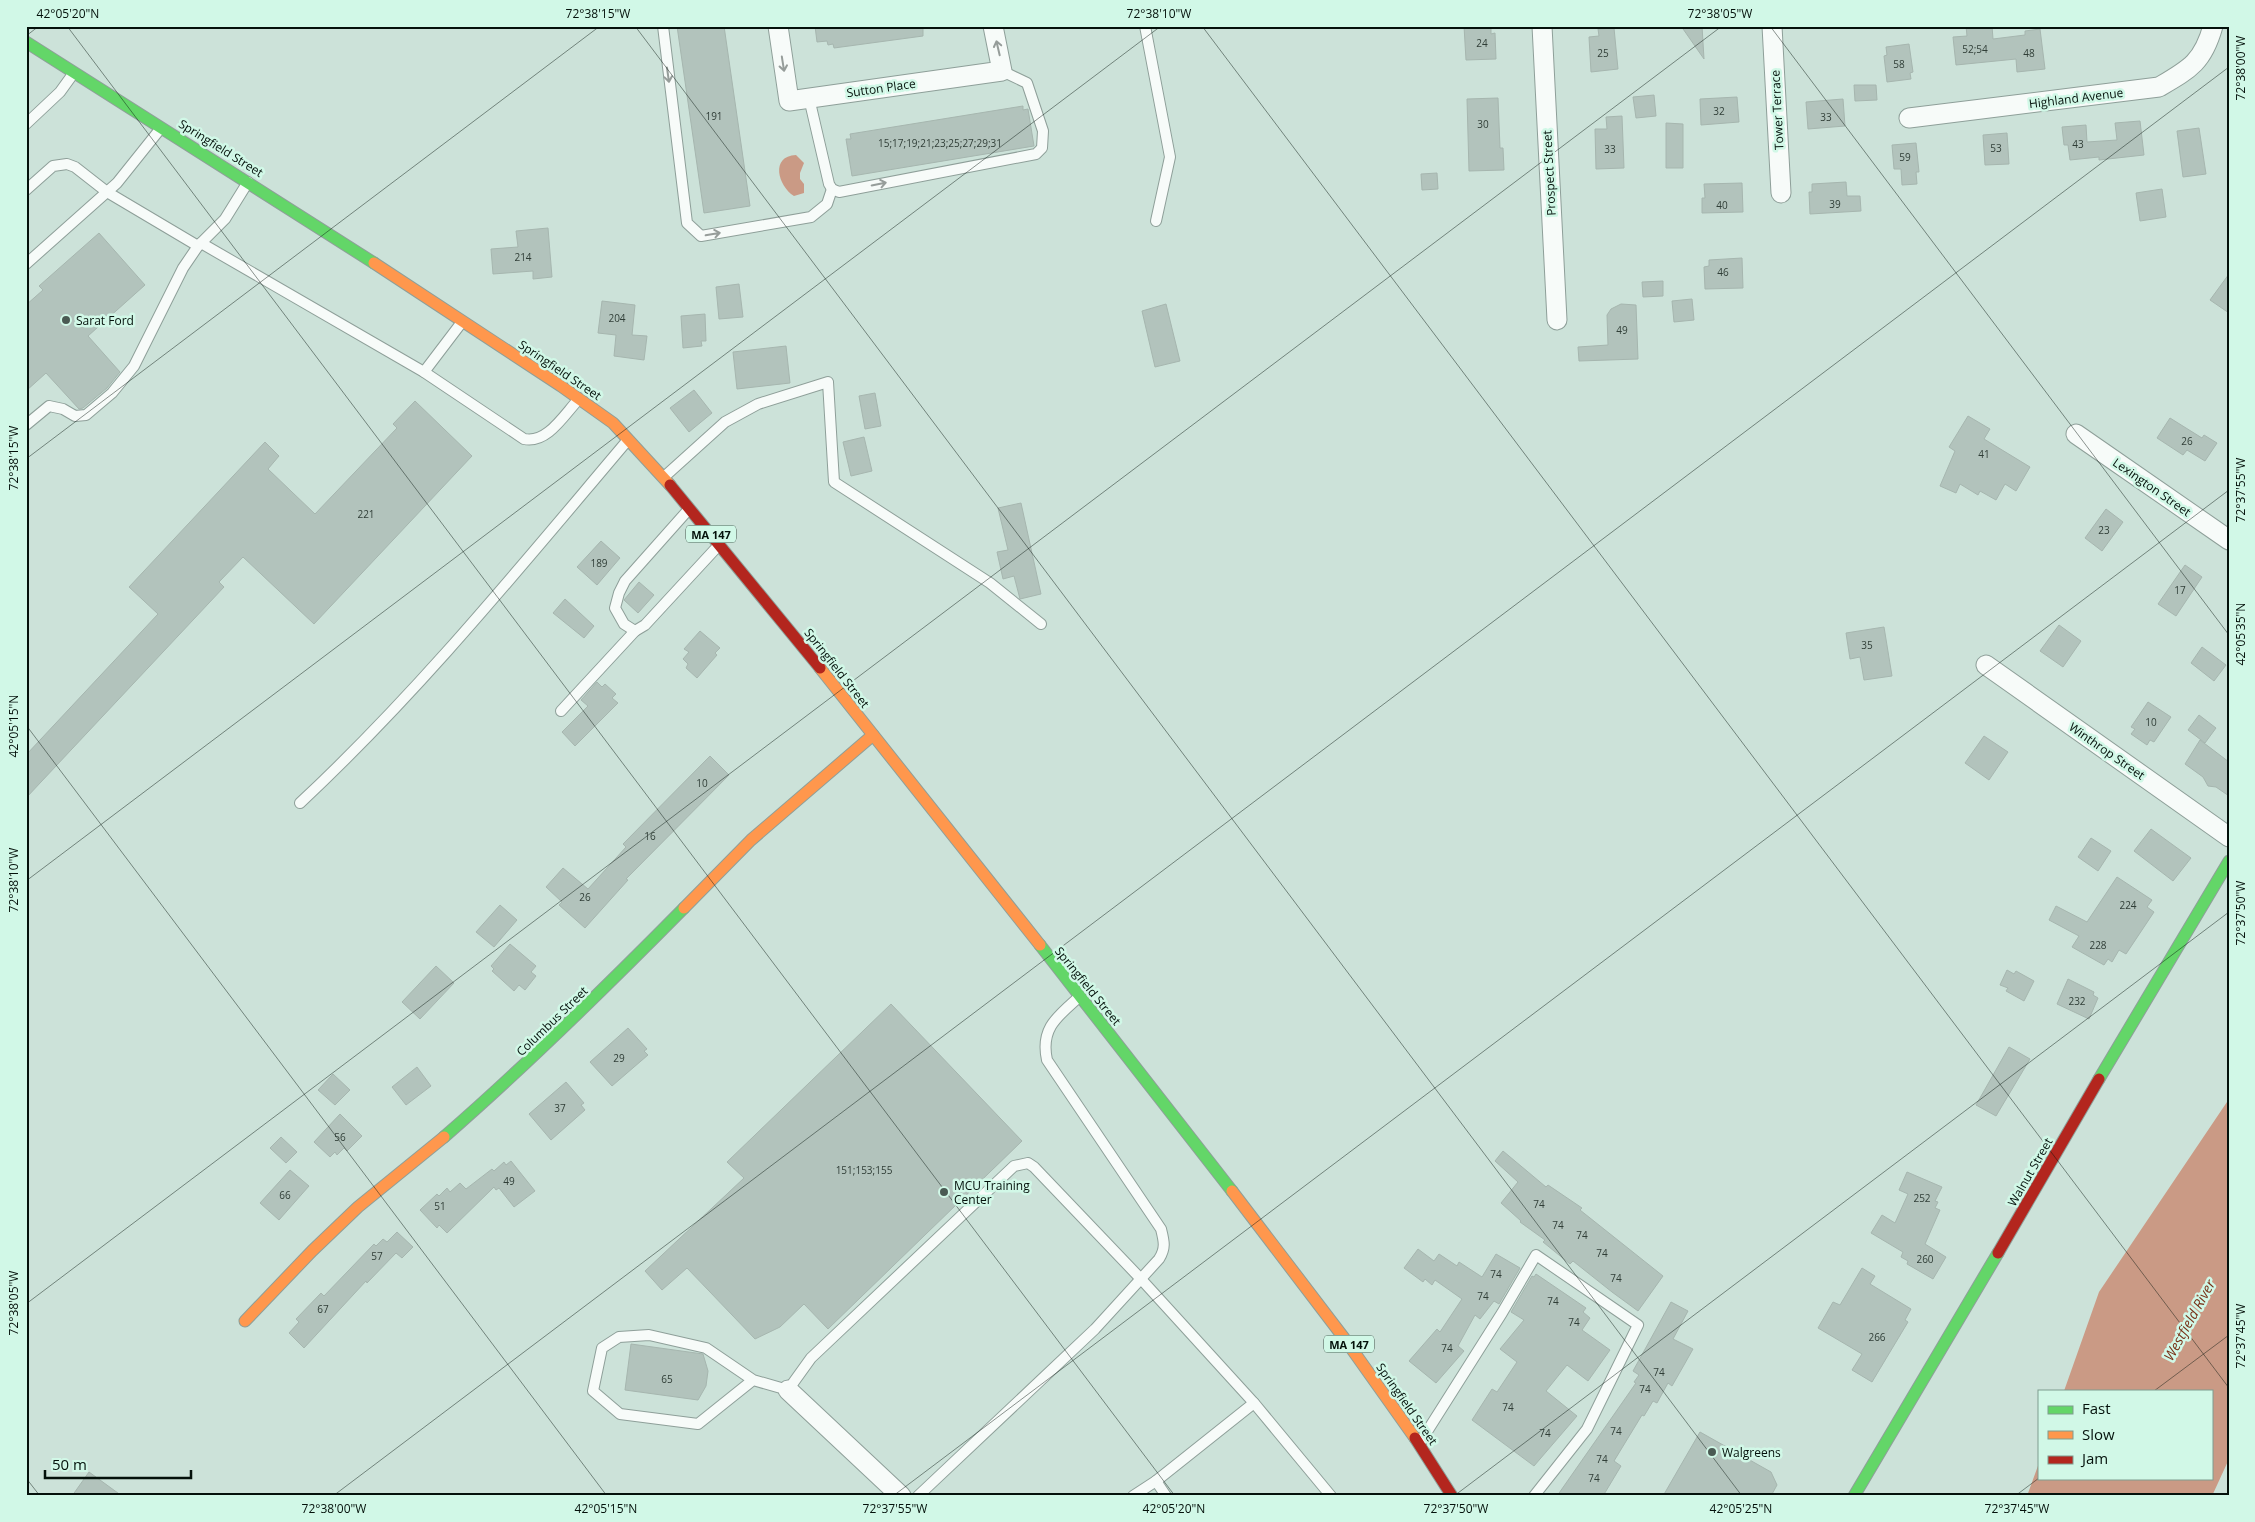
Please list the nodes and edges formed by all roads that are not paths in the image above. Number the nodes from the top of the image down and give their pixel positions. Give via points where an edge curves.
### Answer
1 (663, 26) edge
2 (778, 26) edge
3 (993, 26) edge
4 (1145, 26) edge
5 (1542, 26) edge
6 (1772, 26) edge
7 (2213, 26) edge
8 (26, 42) edge
9 (1002, 70) junction
10 (74, 71) junction
11 (809, 98) junction
12 (1909, 118) dead end
13 (26, 124) edge
14 (162, 127) junction
15 (248, 182) junction
16 (832, 189) junction
17 (26, 190) edge
18 (107, 192) junction
19 (1781, 193) dead end
20 (1156, 221) dead end
21 (199, 245) junction
22 (26, 264) edge
23 (1557, 320) dead end
24 (462, 322) junction
25 (424, 372) junction
26 (579, 399) junction
27 (26, 425) edge
28 (2076, 434) dead end
29 (629, 439) junction
30 (664, 477) junction
31 (689, 508) junction
32 (2229, 540) edge
33 (719, 544) junction
34 (1041, 624) dead end
35 (635, 631) junction
36 (1986, 665) dead end
37 (562, 711) dead end
38 (873, 735) junction
39 (300, 803) dead end
40 (2229, 837) edge
41 (2229, 861) edge
42 (1079, 997) junction
43 (1142, 1278) junction
44 (246, 1321) dead end
45 (753, 1380) junction
46 (788, 1390) junction
47 (1254, 1403) junction
48 (1419, 1444) junction
49 (1156, 1481) junction
50 (901, 1496) edge
51 (918, 1496) edge
52 (1132, 1496) edge
53 (1166, 1496) edge
54 (1331, 1496) edge
55 (1452, 1496) edge
56 (1534, 1496) edge
57 (1854, 1496) edge

1 -> 16 lane via 687,222 701,236 811,217 827,204
2 -> 11 street, Sutton Place via 789,101
9 -> 3 street
4 - 20 lane via 1170,157
5 - 23 street, Prospect Street
6 - 19 street, Tower Terrace
7 - 12 street, Highland Avenue via 2207,47 2190,69 2159,87
8 - 10 main road, Springfield Street / MA 147
9 - 11 street, Sutton Place
16 -> 9 lane via 839,192 1036,154 1042,148 1043,131 1027,83
10 - 13 lane via 60,92
10 - 14 main road, Springfield Street / MA 147
11 - 16 lane
14 - 15 main road, Springfield Street / MA 147
14 - 18 lane
15 - 21 lane via 225,219
15 - 24 main road, Springfield Street / MA 147
17 - 18 lane via 53,166 60,164 76,168
18 - 21 lane
18 - 22 lane
21 - 25 lane
21 - 27 lane via 183,268 134,366 112,393 86,415 75,416 49,406
24 - 25 lane
24 - 26 main road, Springfield Street / MA 147
25 - 26 lane via 520,436 531,440 549,432
26 - 29 main road, Springfield Street / MA 147
28 - 32 street, Lexington Street
29 - 30 main road, Springfield Street / MA 147
29 - 39 lane via 465,633 348,759
30 - 31 main road, Springfield Street / MA 147
30 - 34 lane via 725,422 758,404 828,382 834,482 990,583
31 - 33 main road, Springfield Street / MA 147
31 - 35 lane via 618,593 615,608 624,624
33 - 35 lane via 645,625
33 - 38 main road, Springfield Street / MA 147
35 - 37 lane
36 - 40 street, Winthrop Street
38 - 42 main road, Springfield Street / MA 147
38 - 44 main road, Columbus Street via 751,840 515,1075 358,1207
41 - 57 main road, Walnut Street
42 - 43 lane via 1054,1019 1044,1047 1047,1060 1161,1229 1164,1252
42 - 48 main road, Springfield Street / MA 147 via 1298,1276
43 - 46 lane via 1034,1167 1021,1163 1014,1166 811,1358
43 - 47 lane
43 - 51 lane via 1088,1336
45 - 45 lane via 706,1348 649,1335 619,1337 602,1348 593,1391 620,1414 698,1424
45 - 46 lane
46 - 50 street
47 - 49 lane
47 - 54 lane
48 - 55 main road, Springfield Street / MA 147
48 - 56 lane via 1536,1255 1638,1326 1586,1430
49 - 52 lane
49 - 53 lane

